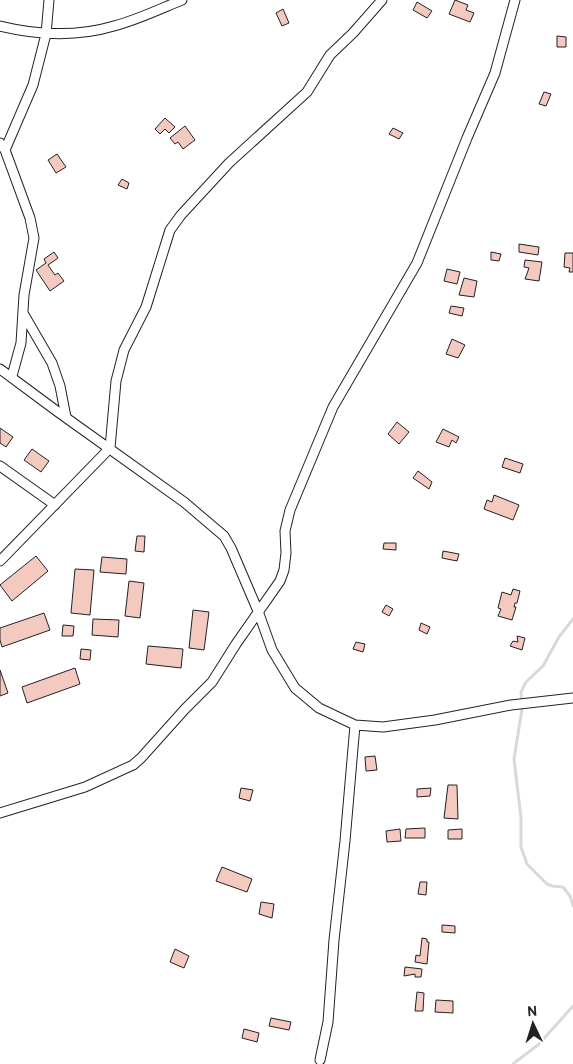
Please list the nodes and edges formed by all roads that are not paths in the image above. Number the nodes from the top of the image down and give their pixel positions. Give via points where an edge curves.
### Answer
1 (49, 0) edge
2 (182, 0) edge
3 (382, 0) edge
4 (515, 0) edge
5 (0, 26) edge
6 (46, 34) junction
7 (2, 147) edge
8 (23, 312) junction
9 (0, 368) edge
10 (12, 376) junction
11 (66, 417) junction
12 (110, 448) junction
13 (0, 466) edge
14 (55, 505) junction
15 (0, 561) edge
16 (258, 611) junction
17 (573, 698) edge
18 (355, 725) junction
19 (0, 813) edge
20 (320, 1060) dead end

1 - 6 street
2 - 6 street via 113,27
3 - 12 street via 330,55 308,92 229,163 170,230 146,307 122,358 116,381
4 - 16 street via 495,73 417,263 334,407 290,510 280,581
5 - 6 street
6 - 7 street via 32,86
7 - 8 street via 30,218 34,238
8 - 10 street via 21,343
8 - 11 street via 52,364
9 - 10 street
10 - 11 street
11 - 12 street
12 - 14 street
12 - 16 street via 224,536
13 - 14 street
14 - 15 street
16 - 18 street via 272,650 295,688 319,708
16 - 19 street via 212,682 133,765 85,787
17 - 18 street via 383,727
18 - 20 street via 328,1022

